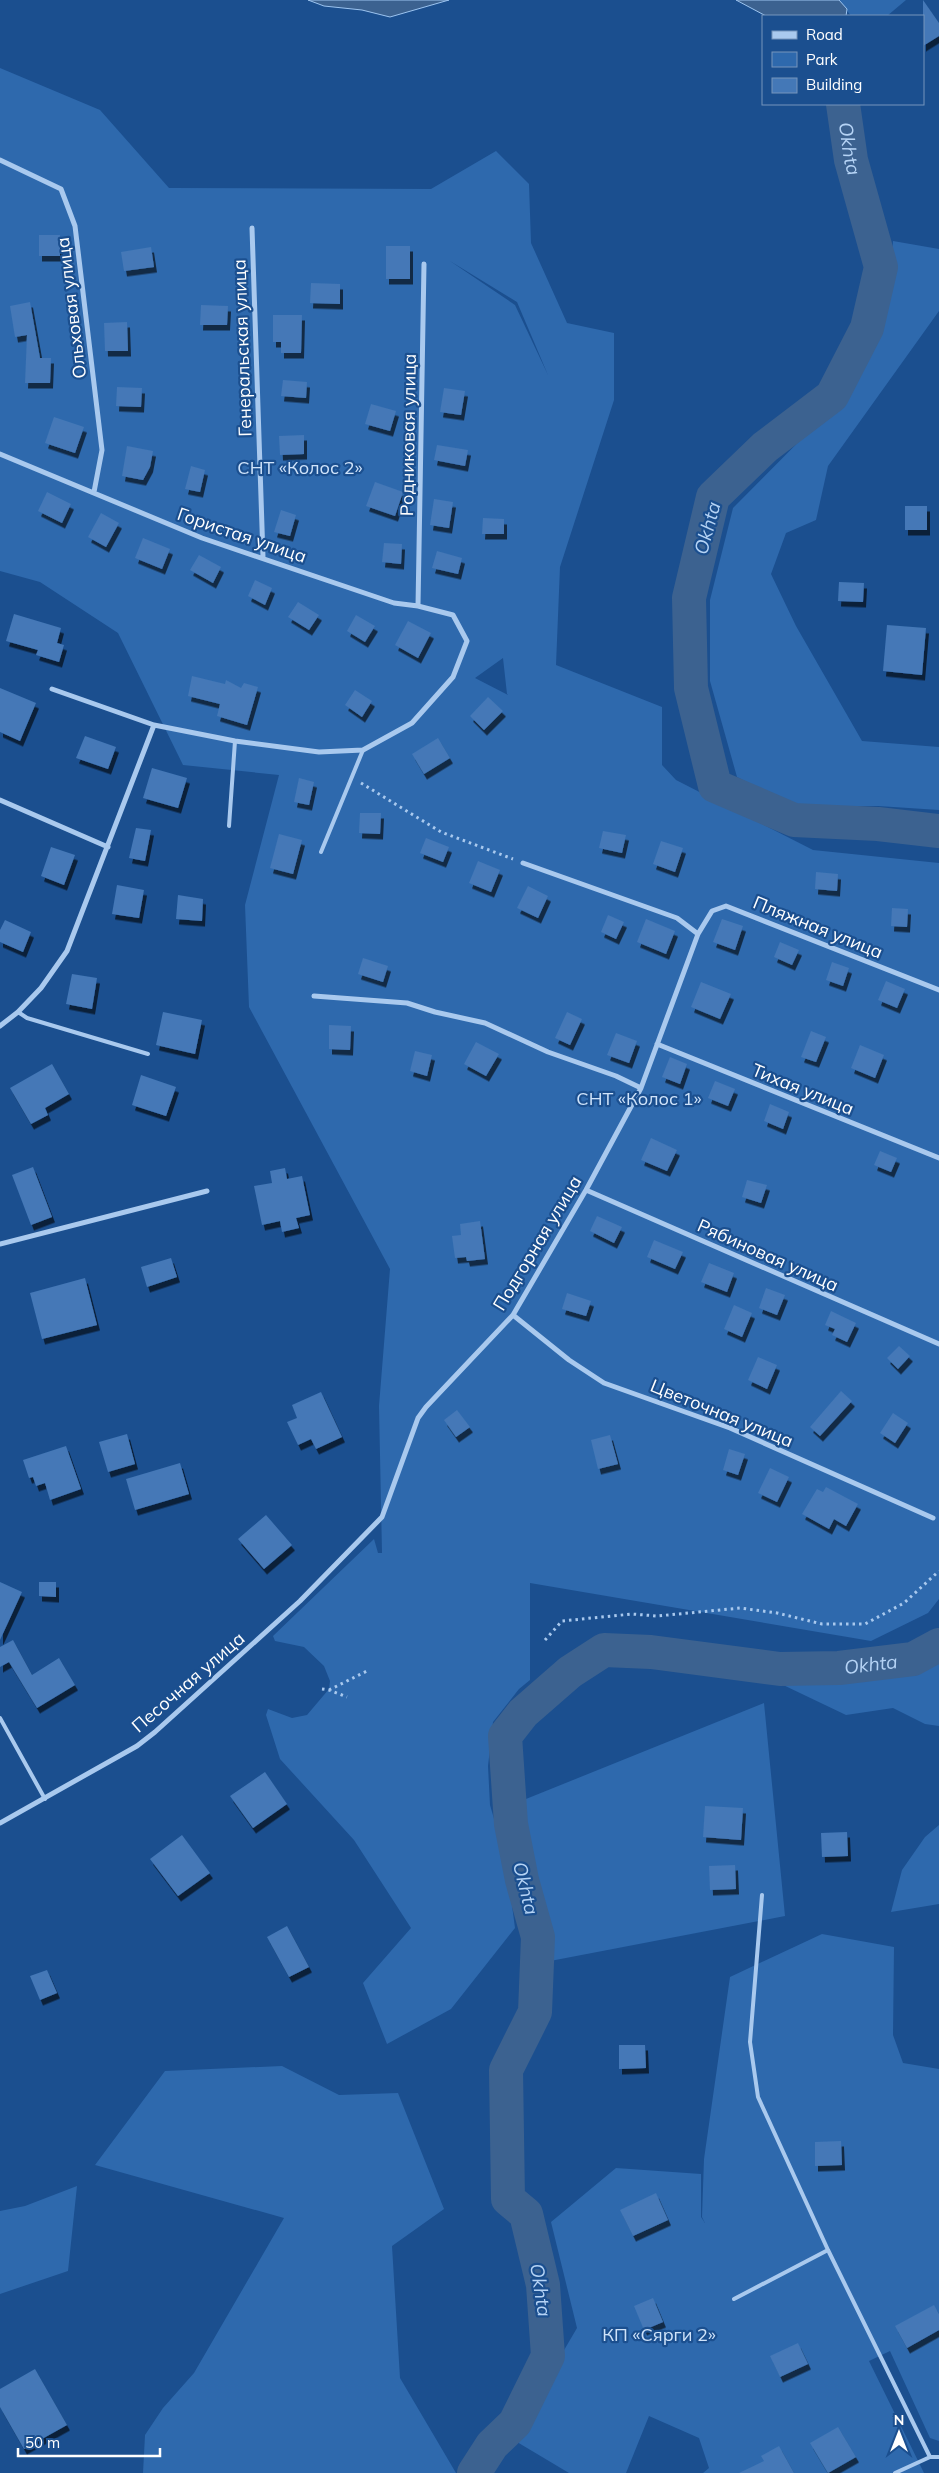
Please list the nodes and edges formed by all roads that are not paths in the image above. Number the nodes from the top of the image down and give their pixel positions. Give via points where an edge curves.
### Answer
1 (0, 160) edge
2 (252, 228) dead end
3 (424, 264) dead end
4 (0, 454) edge
5 (94, 492) junction
6 (263, 557) junction
7 (418, 606) junction
8 (52, 689) dead end
9 (154, 725) junction
10 (235, 741) junction
11 (363, 750) junction
12 (0, 800) edge
13 (229, 826) dead end
14 (108, 847) junction
15 (321, 852) dead end
16 (524, 863) road end
17 (698, 934) junction
18 (939, 990) edge
19 (314, 996) dead end
20 (18, 1012) junction
21 (0, 1026) edge
22 (657, 1044) junction
23 (148, 1054) dead end
24 (640, 1088) junction
25 (939, 1158) edge
26 (586, 1190) junction
27 (207, 1191) dead end
28 (0, 1244) edge
29 (513, 1315) junction
30 (939, 1344) edge
31 (933, 1518) dead end
32 (371, 1530) joint
33 (0, 1718) edge
34 (45, 1799) junction
35 (0, 1823) edge
36 (762, 1895) dead end
37 (828, 2250) junction
38 (734, 2300) dead end
39 (930, 2457) junction
40 (939, 2457) edge
41 (895, 2473) edge

1 - 5 street, Ольховая улица via 61,189 75,226 102,450
2 - 6 street, Генеральская улица
3 - 7 street, Родниковая улица
4 - 5 street, Гористая улица
5 - 6 street, Гористая улица via 202,538
6 - 7 street, Гористая улица via 394,603
7 - 11 street, Гористая улица via 453,615 467,641 453,677 412,723
8 - 9 street
9 - 10 street
9 - 14 street
10 - 11 street via 319,752
10 - 13 lane
11 - 15 lane
12 - 14 street
14 - 20 street via 68,951 41,988
16 - 17 street via 677,918
17 - 18 street, Пляжная улица via 712,911 726,906
17 - 22 street, Подгорная улица
19 - 24 street via 407,1003 485,1023
20 - 21 street
20 - 23 lane via 27,1018
22 - 24 street, Подгорная улица
22 - 25 street, Тихая улица
24 - 26 street, Подгорная улица
26 - 29 street, Подгорная улица
26 - 30 street, Рябиновая улица
27 - 28 street
29 - 31 street, Цветочная улица via 569,1360 604,1383 730,1428
29 - 32 street, Подгорная улица via 418,1418 389,1504
32 - 34 street, Песочная улица via 300,1600 155,1732 137,1746
33 - 34 lane
34 - 35 street, Песочная улица
36 - 37 lane via 750,2042 758,2097
37 - 38 lane
37 - 39 lane
39 - 40 lane
39 - 41 lane

